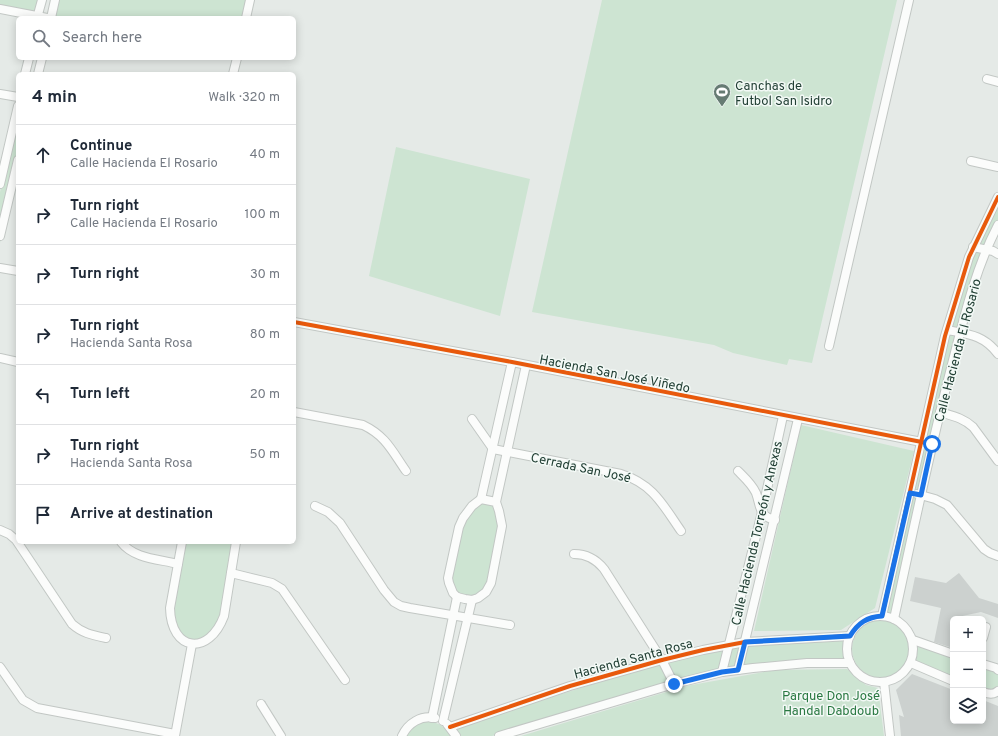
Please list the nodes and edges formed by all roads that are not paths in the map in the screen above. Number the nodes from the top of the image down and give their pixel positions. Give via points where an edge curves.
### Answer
1 (42, 0) edge
2 (56, 0) edge
3 (250, 0) edge
4 (909, 0) edge
5 (0, 9) edge
6 (33, 16) edge
7 (38, 16) edge
8 (52, 16) edge
9 (246, 16) edge
10 (28, 60) edge
11 (42, 60) edge
12 (236, 60) edge
13 (26, 72) edge
14 (38, 72) edge
15 (234, 72) edge
16 (987, 79) dead end
17 (998, 82) edge
18 (0, 94) edge
19 (16, 98) edge
20 (16, 114) edge
21 (971, 161) dead end
22 (998, 167) edge
23 (0, 180) edge
24 (16, 182) edge
25 (998, 197) edge
26 (998, 225) edge
27 (0, 236) edge
28 (973, 247) junction
29 (986, 250) junction
30 (998, 254) edge
31 (0, 268) edge
32 (16, 272) edge
33 (296, 322) edge
34 (947, 330) junction
35 (960, 332) junction
36 (829, 346) dead end
37 (998, 354) edge
38 (0, 358) edge
39 (16, 362) edge
40 (512, 362) junction
41 (526, 365) junction
42 (296, 412) edge
43 (940, 412) junction
44 (783, 416) junction
45 (472, 419) dead end
46 (798, 419) junction
47 (922, 442) junction
48 (932, 444) junction
49 (493, 449) junction
50 (506, 452) junction
51 (998, 461) edge
52 (406, 471) dead end
53 (738, 471) dead end
54 (910, 493) junction
55 (921, 495) junction
56 (482, 499) junction
57 (496, 502) junction
58 (315, 506) dead end
59 (762, 512) junction
60 (775, 520) junction
61 (0, 530) edge
62 (681, 531) dead end
63 (16, 540) edge
64 (19, 544) edge
65 (123, 544) edge
66 (182, 544) edge
67 (236, 544) edge
68 (574, 554) dead end
69 (998, 556) edge
70 (178, 564) junction
71 (231, 573) junction
72 (457, 597) junction
73 (472, 600) junction
74 (453, 616) junction
75 (882, 616) junction
76 (468, 618) junction
77 (894, 619) junction
78 (510, 625) dead end
79 (850, 636) junction
80 (106, 638) dead end
81 (912, 640) junction
82 (745, 642) junction
83 (192, 644) junction
84 (729, 645) junction
85 (950, 653) edge
86 (662, 660) junction
87 (850, 663) junction
88 (911, 663) junction
89 (986, 665) edge
90 (0, 667) edge
91 (738, 670) junction
92 (998, 670) edge
93 (722, 672) junction
94 (950, 679) edge
95 (345, 680) dead end
96 (884, 682) junction
97 (674, 684) junction
98 (998, 691) edge
99 (986, 693) edge
100 (261, 704) dead end
101 (432, 718) junction
102 (442, 721) junction
103 (450, 727) junction
104 (175, 735) edge
105 (281, 736) edge
106 (402, 736) edge
107 (456, 736) edge
108 (499, 736) edge
109 (890, 736) edge

1 - 7 street
2 - 8 street
3 - 9 street
4 - 36 street
5 - 6 street
10 - 13 street
11 - 14 street
12 - 15 street
16 - 17 street
18 - 19 street
20 - 23 street
21 - 22 street
23 - 24 street
24 - 27 street
25 - 28 street, Calle Hacienda El Rosario
26 - 29 street, Calle Hacienda El Rosario
28 - 29 street
28 - 34 street, Calle Hacienda El Rosario
29 - 30 street
29 - 35 street, Calle Hacienda El Rosario
31 - 32 street
33 - 40 street, Hacienda San José Viñedo
34 - 35 street
34 - 47 street, Calle Hacienda El Rosario
35 - 37 street via 979,337
35 - 43 street, Calle Hacienda El Rosario
38 - 39 street
40 - 41 street, Hacienda San José Viñedo
40 - 49 street
41 - 44 street, Hacienda San José Viñedo
41 - 50 street
42 - 52 street via 363,425 374,430 383,438
43 - 48 street, Calle Hacienda El Rosario
43 - 51 street via 968,422
44 - 46 street, Hacienda San José Viñedo
44 - 59 street, Calle Hacienda Torreón y Anexas
45 - 49 street
46 - 47 street, Hacienda San José Viñedo
46 - 60 street, Calle Hacienda Torreón y Anexas
47 - 48 street, Hacienda San José Viñedo
47 - 54 street, Calle Hacienda El Rosario
48 - 55 street, Calle Hacienda El Rosario
49 - 50 street, Cerrada San José
49 - 56 street
50 - 57 street
50 - 62 street, Cerrada San José via 634,478 651,490
53 - 59 street via 756,493
54 - 55 street
54 - 75 street, Calle Hacienda El Rosario
55 - 69 street via 947,505 984,549
55 - 77 street, Calle Hacienda El Rosario
56 - 57 street
56 - 72 street via 467,511 459,528 448,578
57 - 73 street via 502,526 491,582 486,592
58 - 74 street via 328,512 340,523 394,602 406,607
59 - 60 street
59 - 84 street, Calle Hacienda Torreón y Anexas
60 - 82 street, Calle Hacienda Torreón y Anexas
61 - 63 street
64 - 80 street via 72,624 78,630
65 - 70 street via 139,555
66 - 70 street
67 - 71 street
68 - 86 street via 586,556 600,564
70 - 83 street via 170,619 174,632
71 - 83 street via 221,625 207,640
71 - 95 street via 272,583 282,589
72 - 73 street
72 - 74 street
73 - 76 street
74 - 76 street
74 - 101 street
75 - 77 street
75 - 79 street via 874,616 863,621
76 - 78 street
76 - 102 street
77 - 81 street via 906,628
79 - 82 street, Hacienda Santa Rosa
79 - 87 street via 847,649
81 - 85 street
81 - 88 street
82 - 84 street, Hacienda Santa Rosa
82 - 91 street, Calle Hacienda Torreón y Anexas
83 - 104 street
84 - 86 street, Hacienda Santa Rosa
84 - 93 street, Calle Hacienda Torreón y Anexas
86 - 97 street
86 - 103 street, Hacienda Santa Rosa via 570,686
87 - 91 street via 807,663
87 - 96 street via 860,676 871,681
88 - 94 street
88 - 96 street via 900,676
89 - 92 street
90 - 104 street via 23,700 37,708
91 - 93 street
93 - 97 street
96 - 109 street
97 - 108 street
98 - 99 street via 995,694
100 - 105 street
101 - 102 street
101 - 106 street via 417,720
102 - 103 street
103 - 107 street

